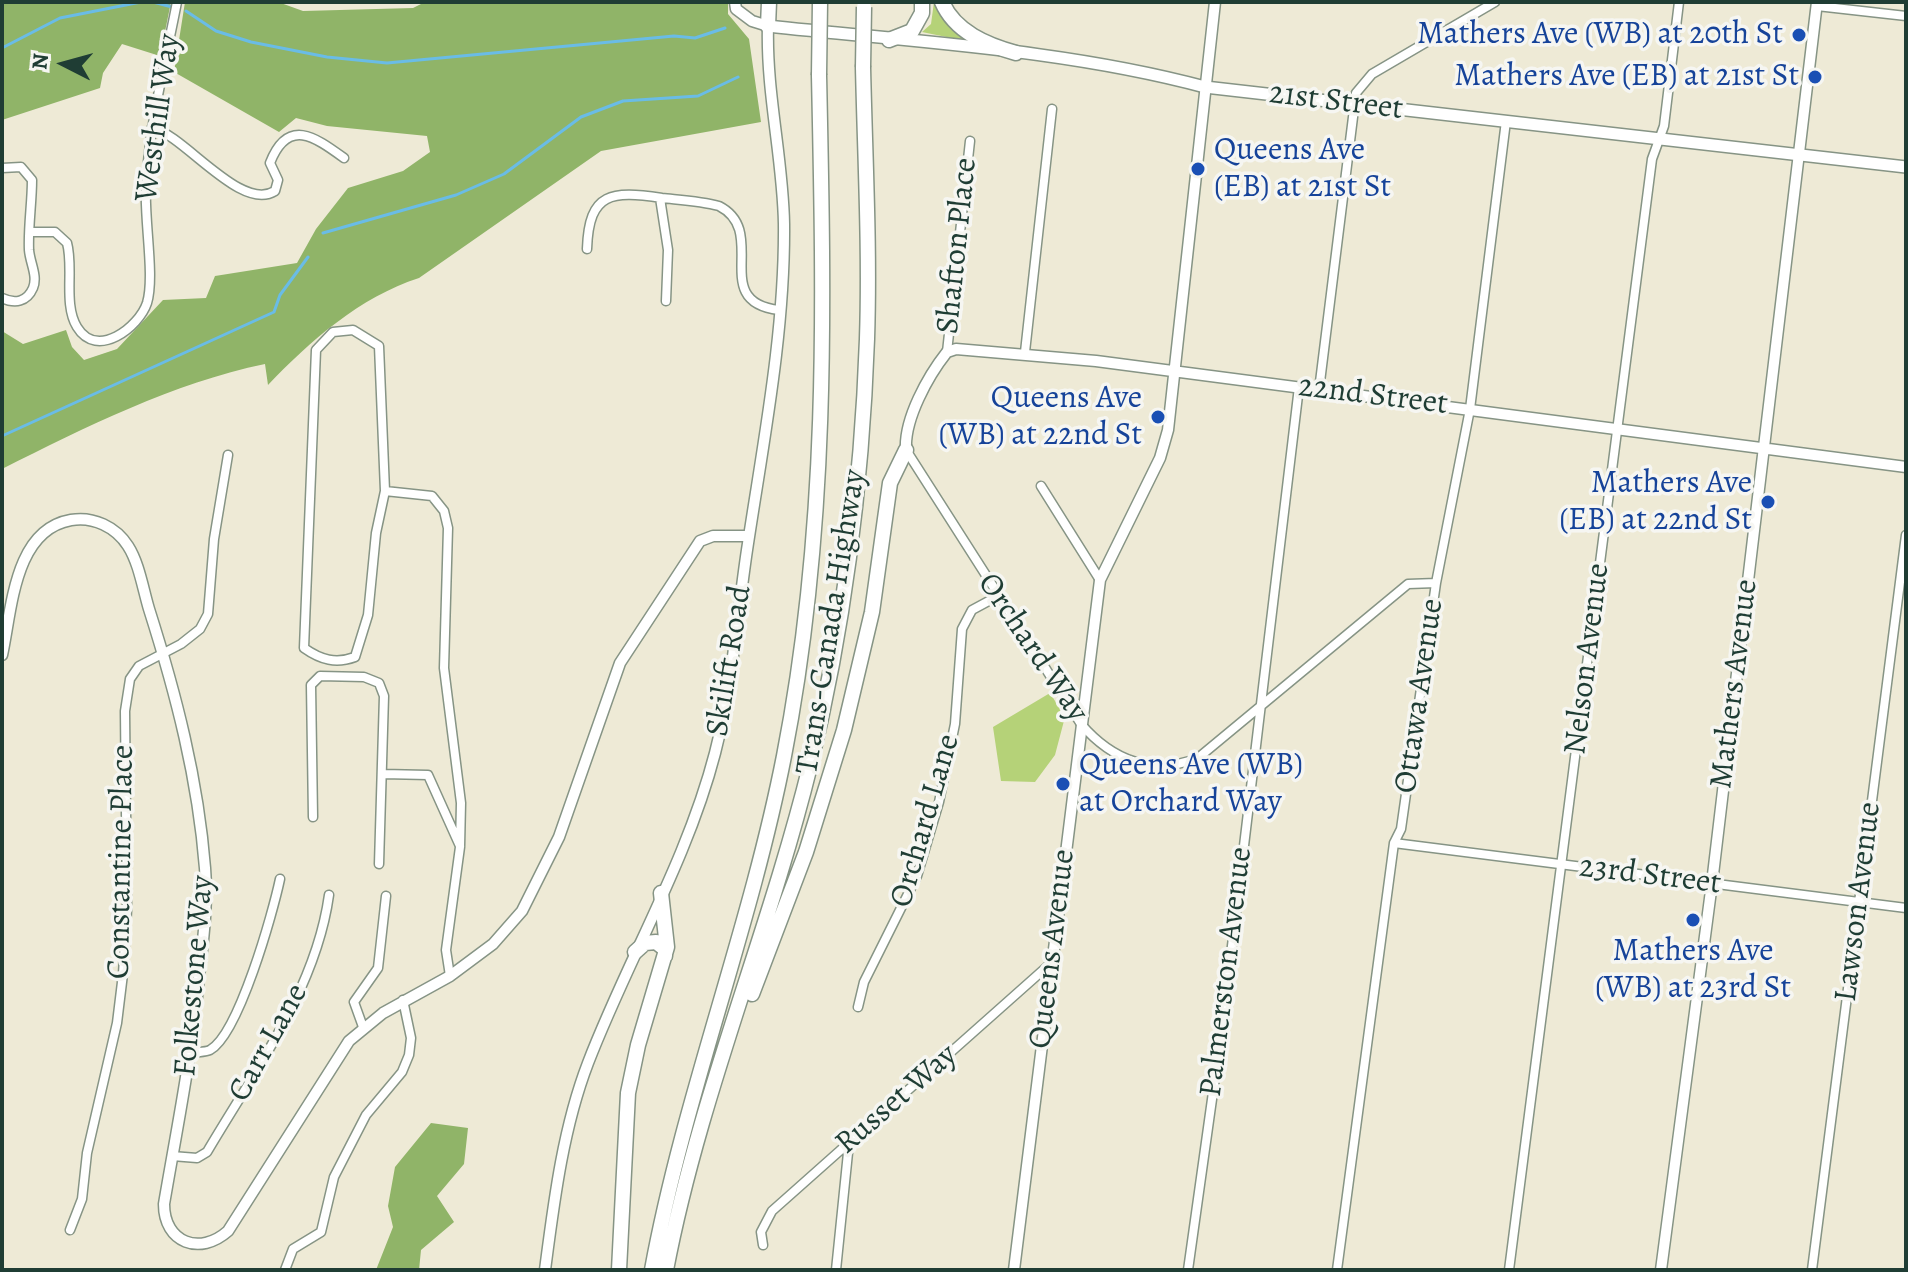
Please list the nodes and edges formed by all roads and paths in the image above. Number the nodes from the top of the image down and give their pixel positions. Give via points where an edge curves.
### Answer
1 (177, 2) edge
2 (735, 2) edge
3 (769, 2) edge
4 (820, 2) edge
5 (922, 2) edge
6 (942, 2) edge
7 (1215, 2) edge
8 (1495, 2) edge
9 (1679, 2) edge
10 (1817, 4) edge
11 (864, 5) edge
12 (1906, 16) edge
13 (768, 26) junction
14 (889, 40) junction
15 (1016, 53) junction
16 (1205, 87) junction
17 (1355, 103) junction
18 (1052, 109) dead end
19 (1506, 121) junction
20 (152, 127) junction
21 (1659, 137) junction
22 (970, 141) dead end
23 (1801, 153) junction
24 (344, 158) dead end
25 (1906, 167) edge
26 (2, 168) edge
27 (660, 198) junction
28 (30, 232) junction
29 (587, 249) dead end
30 (2, 298) edge
31 (666, 301) dead end
32 (779, 310) junction
33 (947, 352) junction
34 (1025, 352) junction
35 (1173, 371) junction
36 (1299, 387) junction
37 (1319, 390) junction
38 (1470, 409) junction
39 (1616, 431) junction
40 (1766, 448) junction
41 (906, 450) junction
42 (228, 455) dead end
43 (1906, 467) edge
44 (1041, 486) dead end
45 (385, 491) junction
46 (1906, 535) edge
47 (749, 536) junction
48 (1100, 580) junction
49 (1436, 583) junction
50 (998, 596) junction
51 (165, 652) junction
52 (2, 655) edge
53 (1258, 711) junction
54 (1081, 724) junction
55 (383, 774) junction
56 (313, 817) dead end
57 (1394, 843) junction
58 (460, 847) junction
59 (379, 864) dead end
60 (1562, 864) junction
61 (280, 879) dead end
62 (1712, 883) junction
63 (661, 893) junction
64 (329, 895) dead end
65 (386, 896) dead end
66 (1859, 902) junction
67 (1906, 908) edge
68 (635, 952) junction
69 (665, 959) junction
70 (1050, 964) junction
71 (450, 976) junction
72 (403, 1000) junction
73 (858, 1007) dead end
74 (363, 1027) junction
75 (192, 1053) junction
76 (708, 1097) junction
77 (849, 1143) junction
78 (172, 1156) junction
79 (70, 1230) dead end
80 (763, 1245) dead end
81 (285, 1270) edge
82 (545, 1270) edge
83 (619, 1270) edge
84 (652, 1270) edge
85 (666, 1270) edge
86 (836, 1270) edge
87 (1014, 1270) edge
88 (1188, 1270) edge
89 (1337, 1270) edge
90 (1509, 1270) edge
91 (1661, 1270) edge
92 (1812, 1270) edge

1 - 20 street, Westhill Way
2 - 13 street via 743,15
3 - 13 highway
4 - 84 highway, Trans-Canada Highway, bridge via 823,402 807,621 767,834 682,1130
5 - 14 highway via 912,31
6 - 15 highway via 954,21 976,38
7 - 16 street, Queens Avenue
8 - 17 street via 1372,74 1356,93
9 - 21 street, Nelson Avenue
10 - 12 street
10 - 23 street, Mathers Avenue
11 - 76 highway, Trans-Canada Highway, bridge via 867,337 841,613 791,839
13 - 14 main road, 21st Street
13 - 32 street, Skilift Road via 768,79 784,219
14 - 15 main road, 21st Street
15 - 16 main road, 21st Street via 1140,69
16 - 17 main road, 21st Street
16 - 35 street, Queens Avenue
17 - 19 main road, 21st Street
17 - 37 street
18 - 34 street
19 - 21 main road, 21st Street
19 - 38 street, Ottawa Avenue
20 - 24 street via 170,134 242,193 259,197 275,191 278,180 270,163 291,137 312,136
20 - 28 street, Westhill Way via 146,191 149,282 146,306 134,325 115,338 88,337 74,319 67,243 55,232
21 - 23 main road, 21st Street
21 - 39 street, Nelson Avenue
22 - 33 street, Shafton Place
23 - 25 main road, 21st Street
23 - 40 street, Mathers Avenue
26 - 28 street via 21,167 31,176
27 - 29 street via 624,193 605,199 589,219
27 - 31 street via 668,250
27 - 32 street via 712,204 730,213 741,228 746,295 759,308
28 - 30 street via 32,291 20,302
32 - 47 street, Skilift Road
33 - 34 street, 22nd Street
33 - 41 street via 910,420
34 - 35 street, 22nd Street
35 - 36 street, 22nd Street
35 - 48 street, Queens Avenue via 1160,458
36 - 37 street, 22nd Street
36 - 53 street, Palmerston Avenue
37 - 38 street, 22nd Street
38 - 39 street, 22nd Street
38 - 49 street, Ottawa Avenue
39 - 40 street, 22nd Street
39 - 60 street, Nelson Avenue
40 - 43 street, 22nd Street
40 - 62 street, Mathers Avenue
41 - 50 street, Orchard Way
41 - 76 highway via 890,483 872,612 833,770 776,935
42 - 51 street via 208,614 200,629
44 - 48 street
45 - 45 street via 368,615 355,657 341,662 317,658 304,648 316,350 333,332 353,330 379,346
45 - 58 street via 432,496 444,511 448,528 444,668 458,757
46 - 66 street, Lawson Avenue
47 - 63 street, Skilift Road via 715,755
47 - 71 street, Folkestone Way via 713,536 692,550 620,663 585,771 539,880 508,928
48 - 54 street, Queens Avenue
49 - 53 street, Orchard Way via 1408,584
49 - 57 street, Ottawa Avenue via 1401,829
50 - 54 street, Orchard Way
50 - 73 street, Orchard Lane via 972,610 962,629 955,724 939,802 917,876 864,982
51 - 52 street, Folkestone Way via 129,548 111,528 80,518 42,531 29,547
51 - 75 street, Folkestone Way via 198,796 206,872
51 - 79 street, Constantine Place via 139,666 130,679 125,711 124,964 82,1199
53 - 54 street, Orchard Way via 1198,758 1165,767 1142,766 1121,757
53 - 88 street, Palmerston Avenue
54 - 70 street, Queens Avenue
55 - 56 street via 384,696 379,683 364,677 320,676 309,697
55 - 58 street via 428,775
55 - 59 street
57 - 60 street, 23rd Street
57 - 89 street, Ottawa Avenue
58 - 71 street via 446,950
60 - 62 street, 23rd Street
60 - 90 street, Nelson Avenue
61 - 75 street via 252,977 219,1042 210,1050
62 - 66 street, 23rd Street
62 - 91 street, Mathers Avenue
63 - 68 street, Skilift Road
63 - 69 highway
64 - 78 street, Carr Lane via 307,974 207,1152 197,1158
65 - 74 street via 378,968 354,1002
66 - 67 street, 23rd Street
66 - 92 street, Lawson Avenue
68 - 69 highway via 656,942 665,949
68 - 82 street, Skilift Road via 571,1116
69 - 83 highway via 628,1093
70 - 77 street, Russet Way
70 - 87 street, Queens Avenue
71 - 72 street, Folkestone Way
72 - 74 street, Folkestone Way
72 - 81 street via 411,1038 402,1072 366,1115 334,1177 321,1232 293,1249
74 - 78 street, Folkestone Way via 329,1068 268,1172 215,1243 204,1246 184,1240 164,1216
75 - 78 street, Folkestone Way
76 - 85 highway, Trans-Canada Highway
77 - 80 street, Russet Way via 772,1211 761,1232
77 - 86 street

